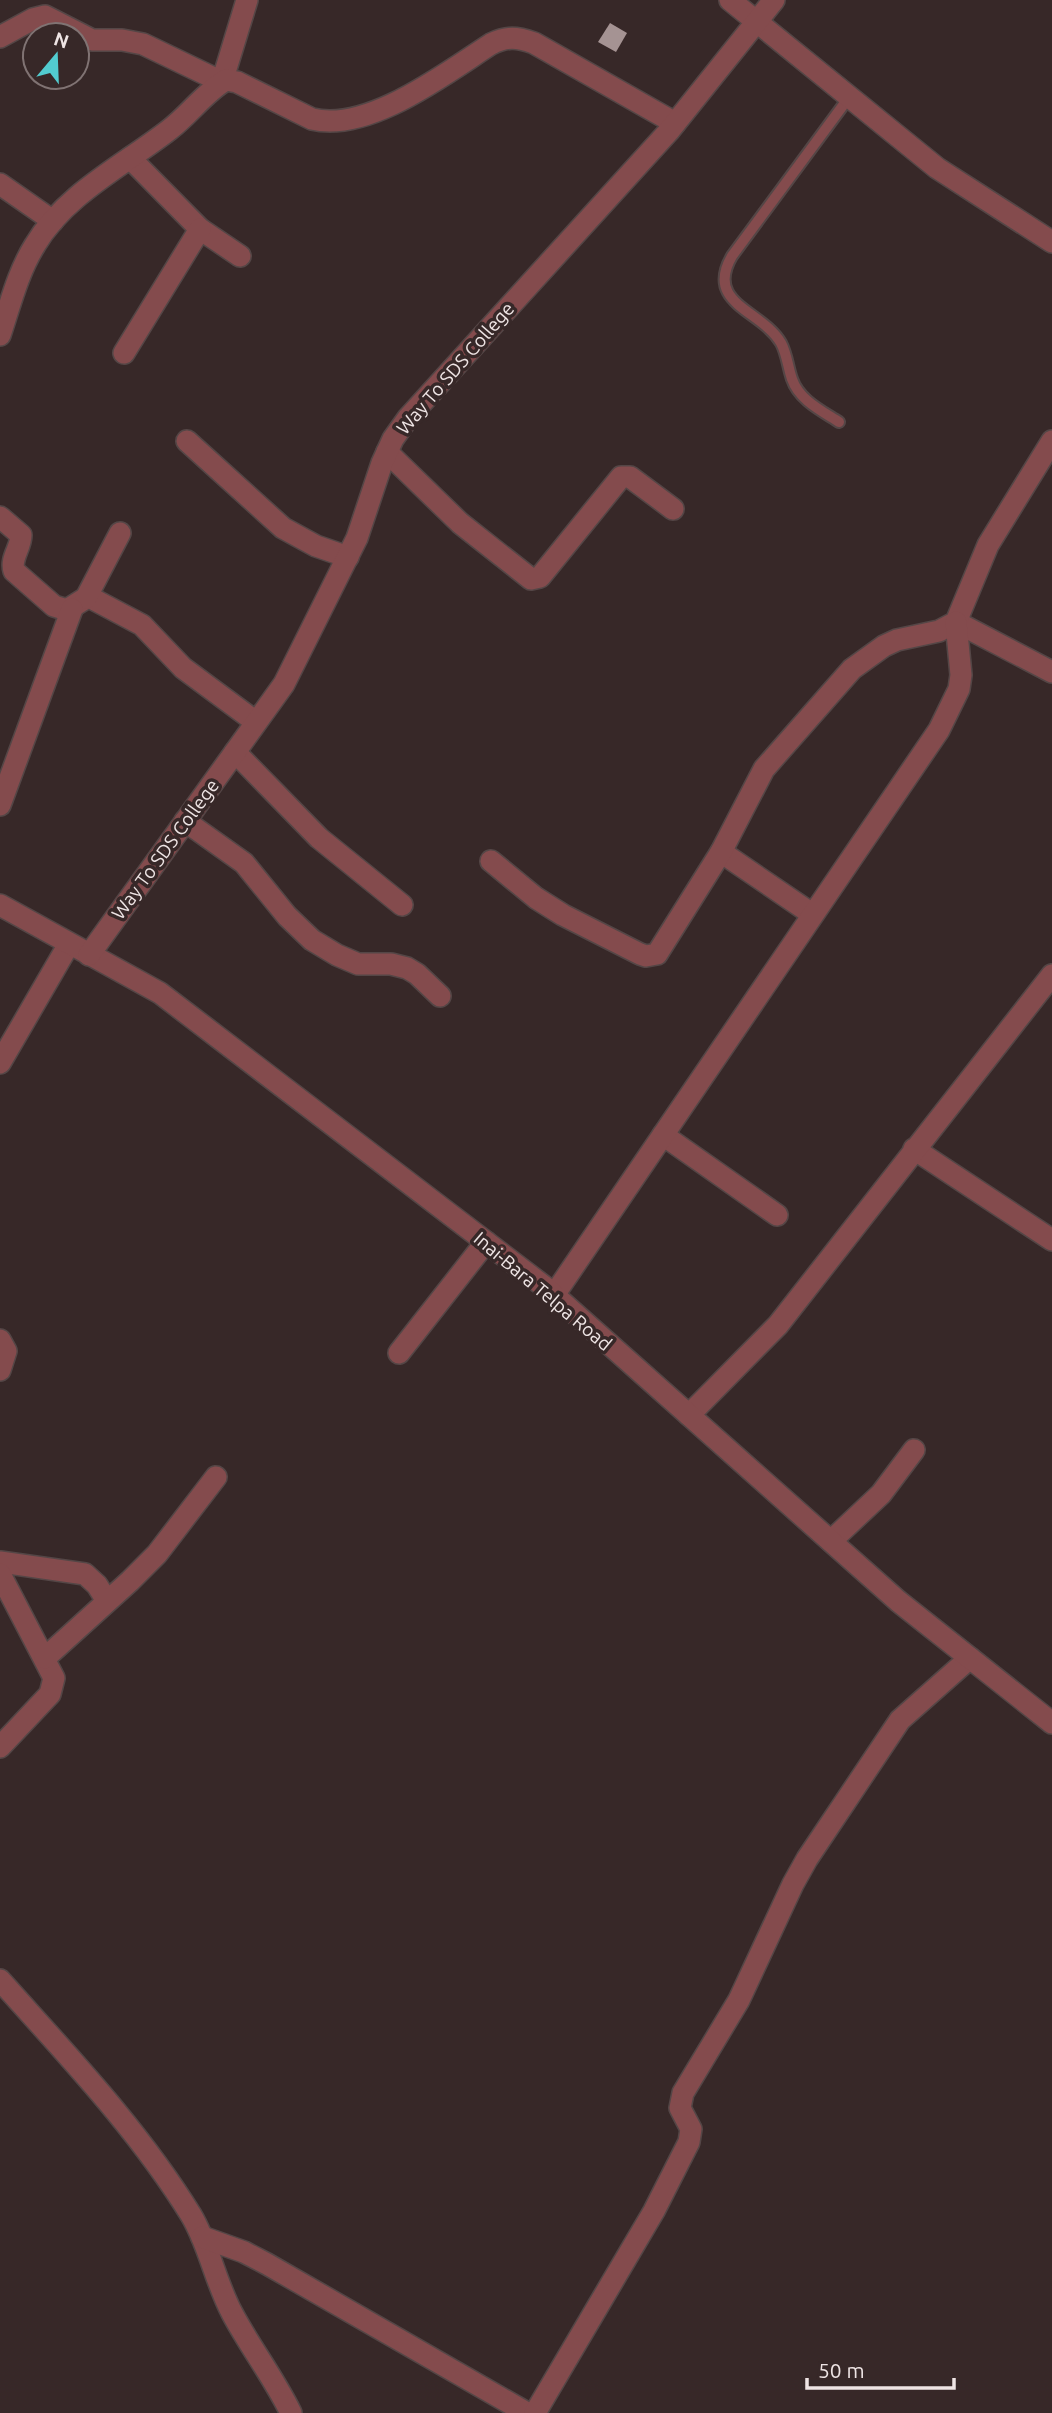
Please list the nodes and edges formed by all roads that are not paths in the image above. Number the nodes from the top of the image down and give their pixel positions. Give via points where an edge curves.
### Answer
1 (247, 0) edge
2 (730, 0) edge
3 (775, 0) edge
4 (757, 21) junction
5 (0, 37) edge
6 (222, 82) junction
7 (850, 96) junction
8 (675, 123) junction
9 (130, 158) junction
10 (0, 184) edge
11 (53, 221) junction
12 (200, 229) junction
13 (1052, 242) edge
14 (240, 256) dead end
15 (0, 335) edge
16 (124, 353) dead end
17 (839, 422) dead end
18 (187, 441) dead end
19 (1052, 441) edge
20 (387, 452) junction
21 (673, 509) dead end
22 (0, 517) edge
23 (120, 533) dead end
24 (348, 557) junction
25 (79, 603) junction
26 (956, 622) junction
27 (1052, 672) edge
28 (256, 722) junction
29 (235, 752) junction
30 (0, 805) edge
31 (185, 821) junction
32 (721, 852) junction
33 (491, 861) dead end
34 (0, 905) edge
35 (402, 905) dead end
36 (812, 914) junction
37 (69, 944) junction
38 (89, 955) junction
39 (1052, 975) edge
40 (440, 996) dead end
41 (0, 1063) edge
42 (663, 1135) junction
43 (914, 1149) junction
44 (777, 1216) dead end
45 (1052, 1240) edge
46 (486, 1242) junction
47 (554, 1295) junction
48 (0, 1340) edge
49 (399, 1353) dead end
50 (0, 1370) edge
51 (689, 1415) junction
52 (914, 1450) dead end
53 (216, 1477) dead end
54 (831, 1541) junction
55 (0, 1562) edge
56 (0, 1574) edge
57 (107, 1601) junction
58 (45, 1658) junction
59 (970, 1658) junction
60 (1052, 1723) edge
61 (0, 1747) edge
62 (0, 1980) edge
63 (202, 2237) junction
64 (291, 2413) edge
65 (527, 2413) edge
66 (535, 2413) edge

1 - 6 street
2 - 4 street
3 - 4 street, Way To SDS College
4 - 7 street
4 - 8 street, Way To SDS College
5 - 6 street via 45,16 92,40 143,44
6 - 8 street via 233,80 312,119 330,122 394,104 491,44 520,38
6 - 9 street via 173,128
7 - 13 street via 937,168
7 - 17 lane via 724,272 725,290 732,299 781,343 800,394
8 - 20 street, Way To SDS College via 408,418
9 - 11 street
9 - 12 street
10 - 11 street
11 - 15 street via 21,272
12 - 14 street
12 - 16 street
18 - 24 street via 283,528
19 - 26 street via 988,545
20 - 21 street via 460,523 531,579 540,577 621,477 630,477
20 - 24 street, Way To SDS College
22 - 25 street via 21,536 15,571 54,606 63,610
23 - 25 street
24 - 28 street, Way To SDS College via 284,684
25 - 28 street via 93,599 142,625 183,668
25 - 30 street
26 - 27 street
26 - 32 street via 939,631 897,640 852,668 764,769
26 - 36 street via 961,676 951,708
28 - 29 street, Way To SDS College
29 - 31 street, Way To SDS College
29 - 35 street via 319,838
31 - 38 street, Way To SDS College
31 - 40 street via 244,863 312,940 358,964 407,968
32 - 33 street via 657,954 646,956 562,915
32 - 36 street
34 - 37 street, Inai-Bara Telpa Road
36 - 42 street
37 - 38 street, Inai-Bara Telpa Road
37 - 41 street
38 - 46 street, Inai-Bara Telpa Road via 160,993
39 - 43 street
42 - 44 street
42 - 47 street
43 - 45 street
43 - 51 street via 778,1325
46 - 47 street, Inai-Bara Telpa Road
46 - 49 street
47 - 51 street, Inai-Bara Telpa Road
48 - 50 street via 6,1351
51 - 54 street, Inai-Bara Telpa Road
52 - 54 street via 881,1494
53 - 57 street via 157,1554
54 - 59 street, Inai-Bara Telpa Road
55 - 57 street via 85,1574
56 - 58 street
57 - 58 street
58 - 61 street via 54,1678 50,1694
59 - 60 street, Inai-Bara Telpa Road
59 - 66 street via 900,1720 802,1867 739,2000 683,2093 680,2108 691,2129 688,2142 654,2211
62 - 63 street via 141,2143
63 - 64 street via 222,2293
63 - 65 street via 267,2264

